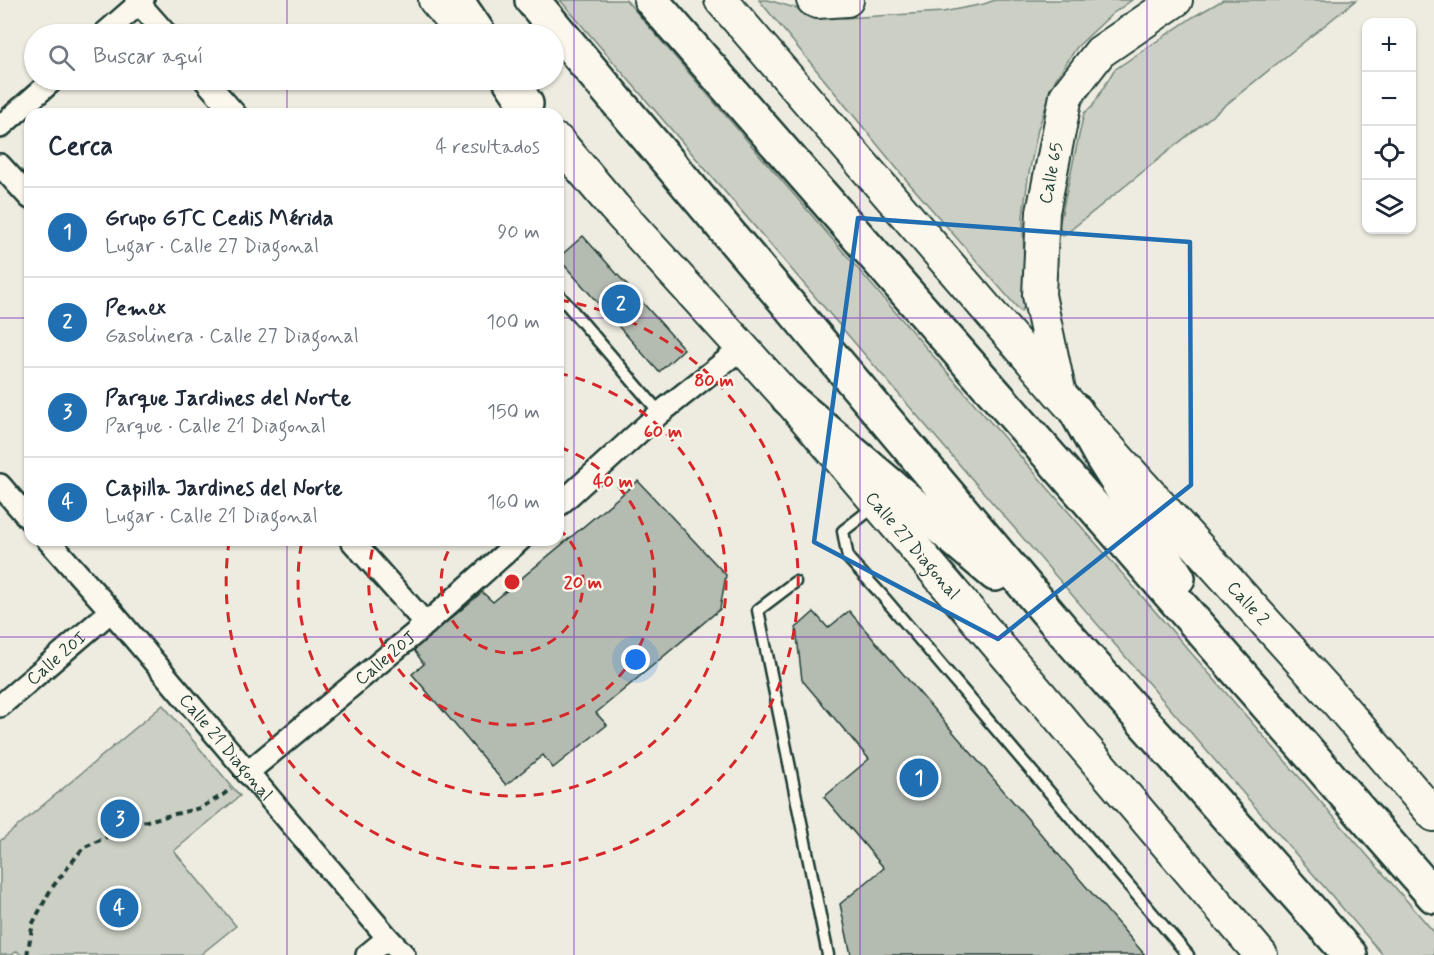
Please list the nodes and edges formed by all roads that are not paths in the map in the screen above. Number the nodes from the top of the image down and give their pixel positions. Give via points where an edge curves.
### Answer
1 (435, 0) edge
2 (456, 0) edge
3 (532, 0) edge
4 (651, 0) edge
5 (722, 0) edge
6 (813, 0) edge
7 (847, 0) edge
8 (1176, 0) edge
9 (139, 1) edge
10 (115, 24) edge
11 (157, 24) edge
12 (455, 24) edge
13 (472, 24) edge
14 (552, 24) edge
15 (564, 38) edge
16 (42, 90) edge
17 (214, 90) edge
18 (230, 108) edge
19 (0, 127) edge
20 (564, 148) edge
21 (0, 165) edge
22 (24, 191) edge
23 (564, 301) edge
24 (742, 348) junction
25 (788, 399) junction
26 (1068, 403) junction
27 (660, 413) junction
28 (0, 485) edge
29 (564, 493) edge
30 (879, 504) junction
31 (24, 513) edge
32 (53, 546) edge
33 (356, 546) edge
34 (513, 546) edge
35 (795, 582) dead end
36 (111, 611) junction
37 (426, 624) junction
38 (1065, 633) junction
39 (1235, 668) junction
40 (0, 706) edge
41 (247, 773) junction
42 (1434, 815) edge
43 (1434, 896) edge
44 (388, 938) junction
45 (367, 955) edge
46 (404, 955) edge
47 (828, 955) edge
48 (1188, 955) edge
49 (1261, 955) edge
50 (1350, 955) edge

1 - 12 main road
2 - 13 highway
3 - 14 highway
4 - 39 highway
5 - 26 main road, Calle 2
6 - 7 main road
8 - 26 main road, Calle 65 via 1100,52 1066,96 1043,212 1039,295
9 - 10 street
9 - 11 street
15 - 38 highway
16 - 19 street
17 - 18 street
20 - 24 main road, Calle 27 Diagonal
21 - 22 street
23 - 27 lane
24 - 25 main road, Calle 27 Diagonal
24 - 27 street
25 - 30 main road, Calle 27 Diagonal
25 - 38 highway
26 - 39 highway
26 - 42 main road, Calle 2 via 1334,697
27 - 29 street
28 - 31 street
30 - 48 lane via 843,531 848,558
30 - 49 main road, Calle 27 Diagonal
32 - 36 street, Calle 21 Diagonal
33 - 37 street
34 - 37 street, Calle 20J
35 - 47 lane via 758,610
36 - 40 street, Calle 20I
36 - 41 street, Calle 21 Diagonal
37 - 41 street, Calle 20J
38 - 50 highway
39 - 43 highway
41 - 44 street, Calle 21 Diagonal
44 - 45 street
44 - 46 street, Calle 21 Diagonal

